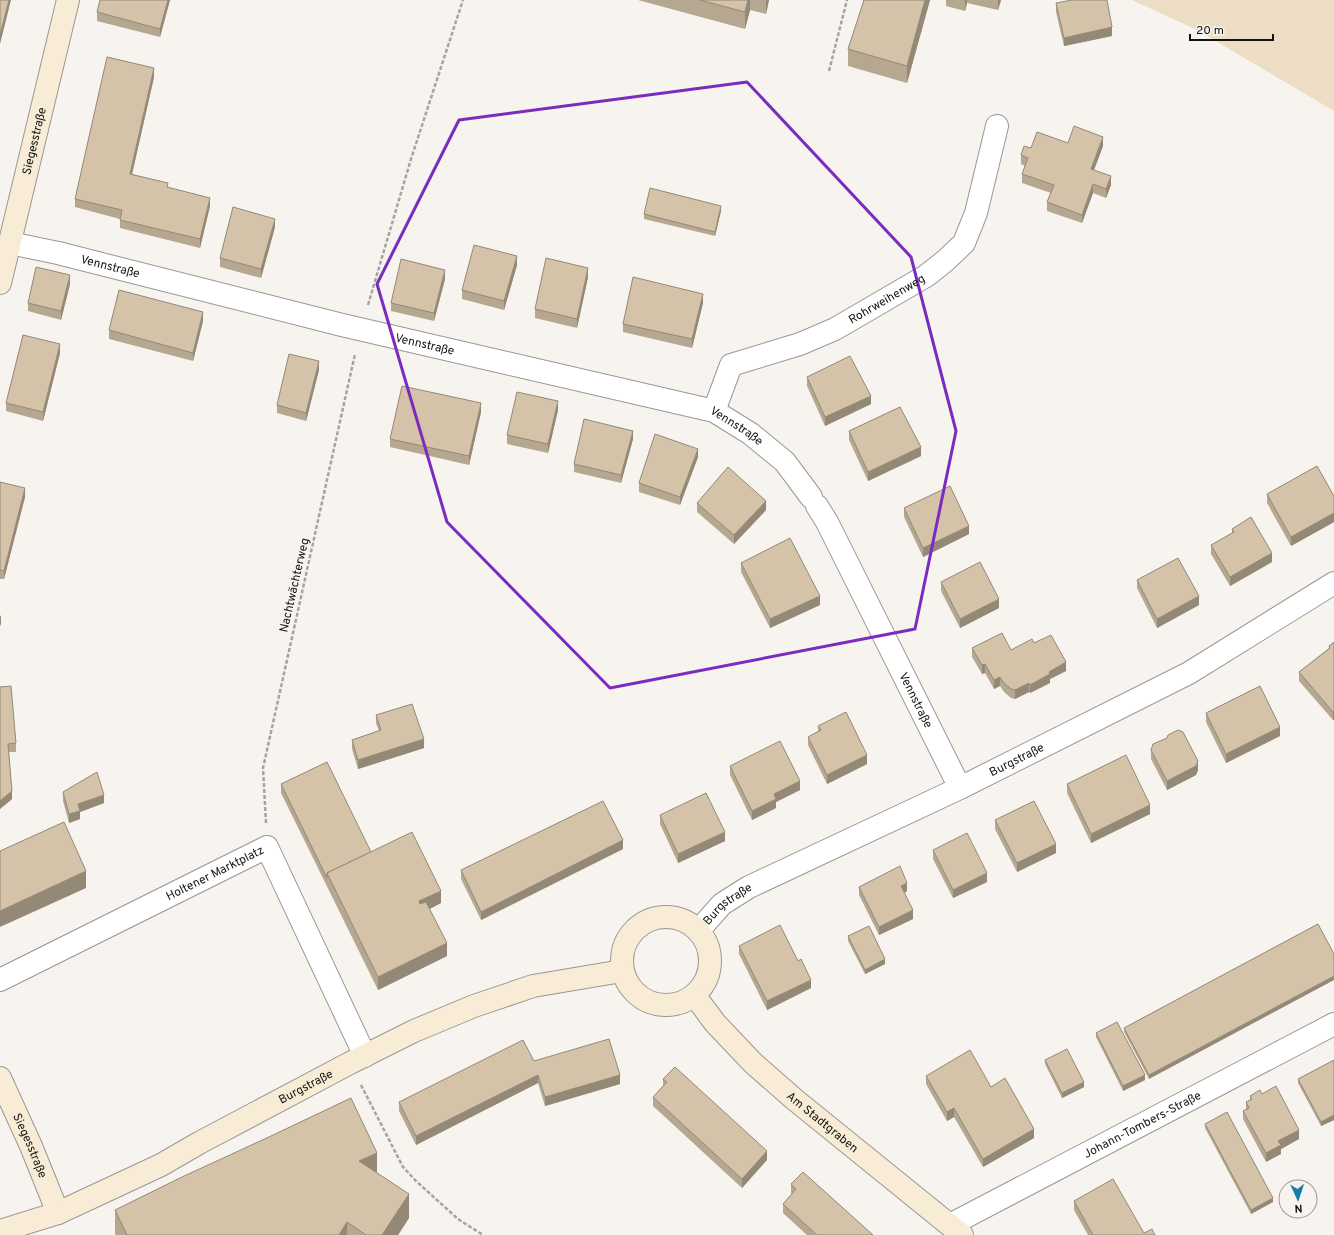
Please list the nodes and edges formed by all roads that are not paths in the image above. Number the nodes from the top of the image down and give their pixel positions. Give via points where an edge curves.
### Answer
1 (68, 0) edge
2 (997, 126) dead end
3 (5, 253) edge
4 (0, 283) edge
5 (714, 411) junction
6 (1334, 583) edge
7 (960, 788) junction
8 (699, 930) junction
9 (622, 970) junction
10 (0, 980) edge
11 (695, 996) junction
12 (1334, 1024) edge
13 (357, 1059) junction
14 (0, 1078) edge
15 (58, 1213) junction
16 (956, 1230) edge
17 (0, 1231) edge

1 - 3 main road, Siegesstraße
2 - 5 street, Rohrweihenweg via 976,213 964,243 926,276 835,328 800,344 731,365
3 - 4 main road, Siegesstraße
3 - 5 street, Vennstraße via 58,253 360,329
5 - 7 street, Vennstraße via 751,434 785,462 828,522
6 - 7 street, Burgstraße via 1188,673
7 - 8 street, Burgstraße via 749,887 722,904
8 - 9 main road, Burgstraße via 689,922 671,916 652,919 636,928 625,944
8 - 11 main road, Burgstraße via 710,950 711,967 706,983
9 - 11 main road, Burgstraße via 635,993 649,1002 665,1006 681,1004
9 - 13 main road, Burgstraße via 532,986 421,1028
10 - 13 street, Holtener Marktplatz via 267,847
11 - 16 main road, Am Stadtgraben via 715,1023 753,1064
12 - 16 street, Johann-Tombers-Straße
13 - 15 main road, Burgstraße via 161,1165
14 - 15 main road, Siegesstraße
15 - 17 main road, Burgstraße

